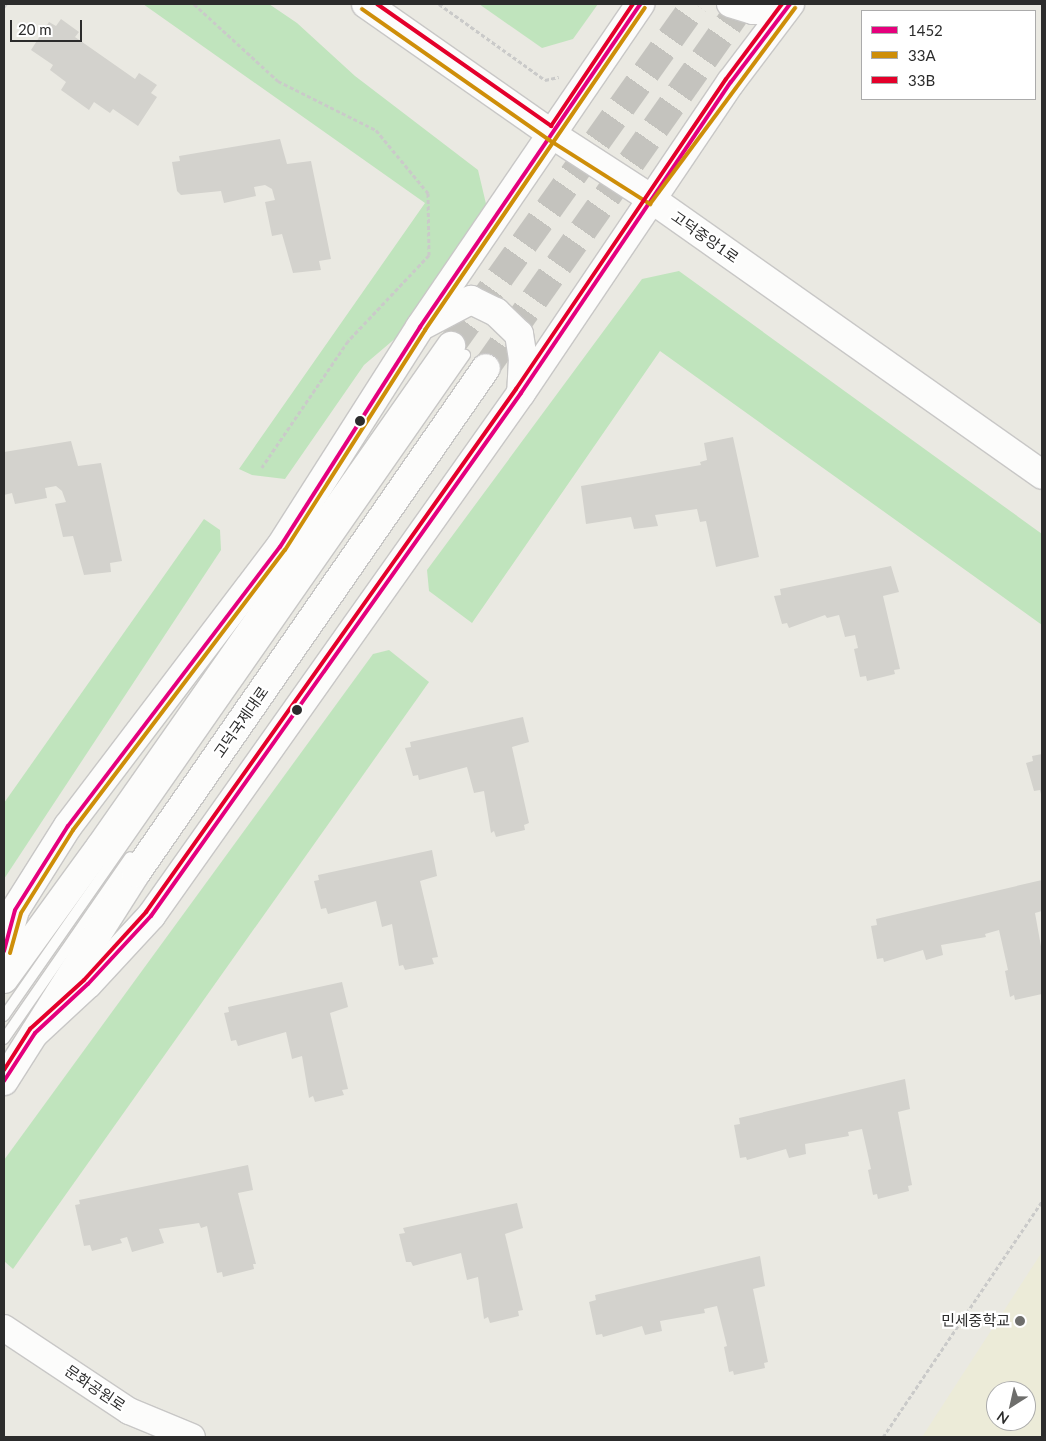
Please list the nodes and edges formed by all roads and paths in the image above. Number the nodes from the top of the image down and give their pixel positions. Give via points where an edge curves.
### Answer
1 (194, 4) edge
2 (366, 4) edge
3 (439, 4) edge
4 (640, 4) edge
5 (730, 4) edge
6 (781, 4) edge
7 (790, 4) edge
8 (561, 77) dead end
9 (553, 135) junction
10 (650, 198) junction
11 (420, 327) junction
12 (468, 357) junction
13 (521, 393) junction
14 (262, 467) dead end
15 (1042, 475) edge
16 (134, 852) dead end
17 (4, 951) edge
18 (4, 979) edge
19 (4, 1016) edge
20 (35, 1033) junction
21 (4, 1039) edge
22 (4, 1082) edge
23 (1042, 1201) edge
24 (4, 1328) edge
25 (192, 1437) edge
26 (883, 1437) edge

1 - 14 path via 278,81 376,130 428,193 428,255 348,341
2 - 9 main road, 고덕중앙1로
3 - 8 path via 545,80
4 - 9 main road
5 - 6 street via 753,11 771,11
7 - 10 main road
9 - 10 main road, 고덕중앙1로
9 - 11 main road
10 - 13 main road
10 - 15 main road, 고덕중앙1로
11 - 13 main road via 471,300 496,312 519,334 524,358
11 - 17 main road via 280,546 68,826 15,910
12 - 18 main road
12 - 19 lane
12 - 20 main road, 고덕국제대로
13 - 20 main road via 151,916 88,984
16 - 21 lane
20 - 22 main road, 고덕국제대로
23 - 26 path
24 - 25 street, 문화공원로 via 129,1411

